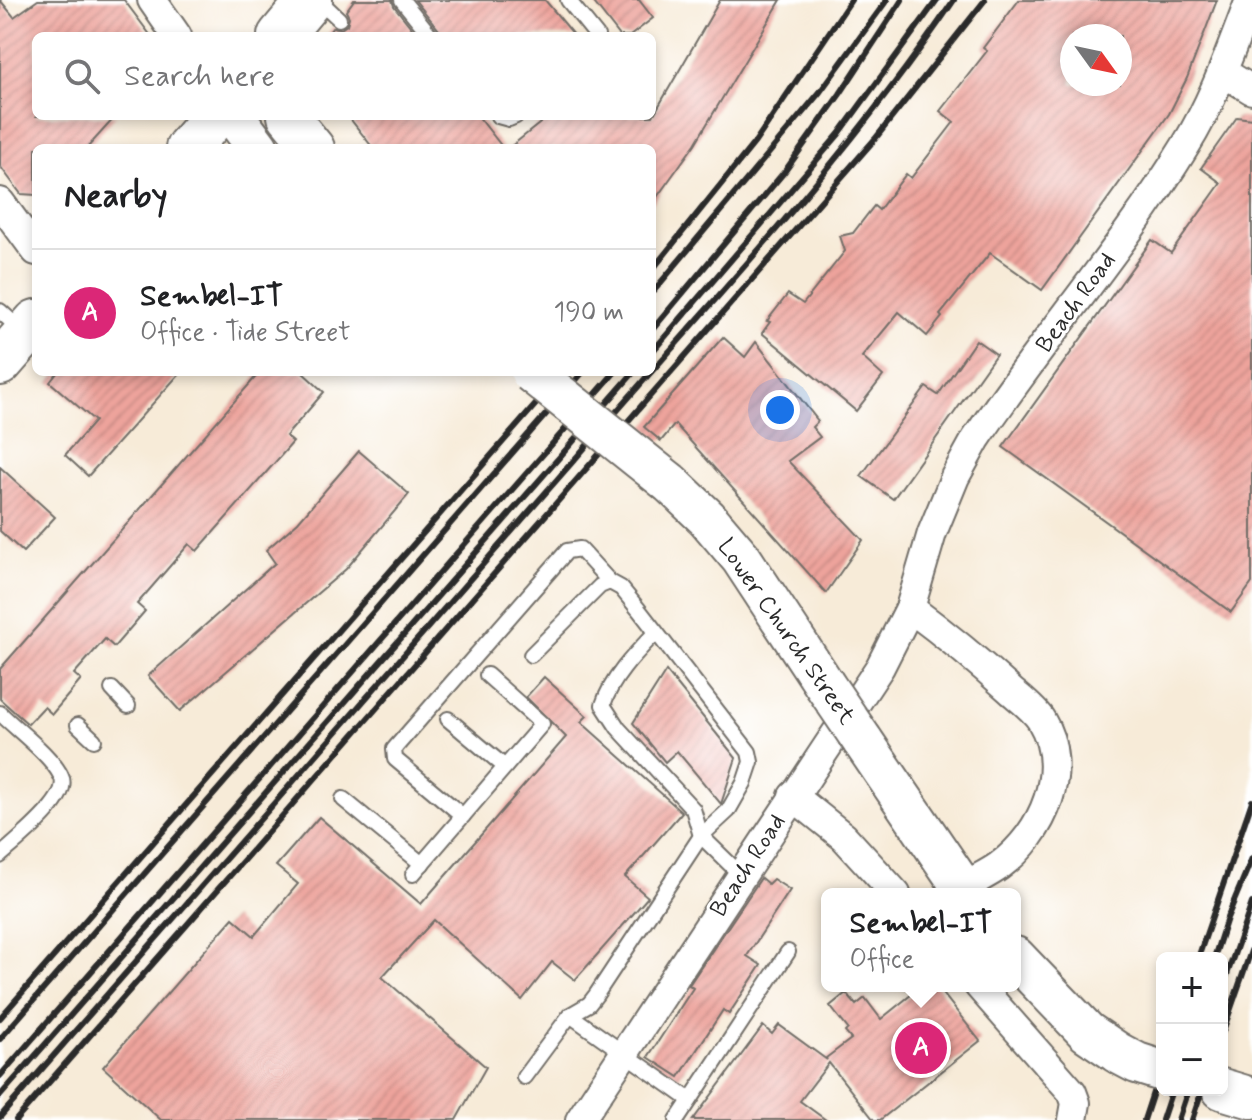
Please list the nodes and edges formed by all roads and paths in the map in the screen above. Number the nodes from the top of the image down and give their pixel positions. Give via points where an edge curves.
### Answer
1 (152, 0) edge
2 (319, 0) edge
3 (402, 0) edge
4 (568, 0) edge
5 (1250, 0) edge
6 (324, 10) edge
7 (174, 32) edge
8 (287, 32) edge
9 (428, 32) edge
10 (594, 32) edge
11 (1223, 72) junction
12 (1252, 90) edge
13 (212, 120) edge
14 (237, 120) edge
15 (291, 120) edge
16 (191, 144) edge
17 (255, 144) edge
18 (311, 144) edge
19 (0, 202) edge
20 (32, 246) edge
21 (536, 376) edge
22 (610, 582) junction
23 (910, 608) junction
24 (656, 632) junction
25 (531, 655) dead end
26 (487, 675) dead end
27 (112, 689) dead end
28 (128, 706) dead end
29 (0, 713) edge
30 (448, 719) dead end
31 (78, 725) dead end
32 (94, 740) dead end
33 (505, 767) junction
34 (793, 796) junction
35 (343, 799) dead end
36 (463, 816) junction
37 (701, 836) junction
38 (0, 856) edge
39 (741, 875) junction
40 (891, 888) edge
41 (962, 888) edge
42 (968, 888) edge
43 (788, 952) dead end
44 (1021, 963) edge
45 (984, 992) edge
46 (570, 1015) junction
47 (624, 1052) junction
48 (1156, 1069) edge
49 (524, 1077) dead end
50 (690, 1100) junction
51 (580, 1120) edge
52 (677, 1120) edge
53 (1073, 1120) edge

1 - 7 street
2 - 6 lane
3 - 9 lane
4 - 10 lane
5 - 11 street, Beach Road
6 - 8 main road
11 - 12 street
11 - 23 street, Beach Road via 1156,191 976,439 932,533
13 - 16 main road
14 - 17 main road
15 - 18 main road
19 - 20 street
21 - 41 main road, Lower Church Street, bridge via 670,483 741,558
22 - 24 lane via 621,588
22 - 25 lane
22 - 36 lane via 580,549 567,551 394,749 395,759
23 - 34 street, Beach Road via 880,667
23 - 42 street via 964,648 1040,718 1054,749 1054,779 1046,808 1001,865
24 - 37 lane via 749,752 744,783 728,811
24 - 37 lane via 632,658 603,705 693,809
26 - 33 lane via 542,724
27 - 28 lane
29 - 38 lane via 47,759 64,785 56,803
30 - 33 lane
31 - 32 lane
33 - 36 lane
34 - 39 street, Beach Road
34 - 40 street via 844,837
35 - 36 lane via 418,869
37 - 39 lane
37 - 46 lane via 596,995
39 - 47 street, Beach Road
43 - 50 lane
44 - 48 main road, bridge via 1087,1032 1118,1053
45 - 53 street via 1072,1092
46 - 47 lane
46 - 49 lane
47 - 50 lane
47 - 51 street, Beach Road
50 - 52 lane

